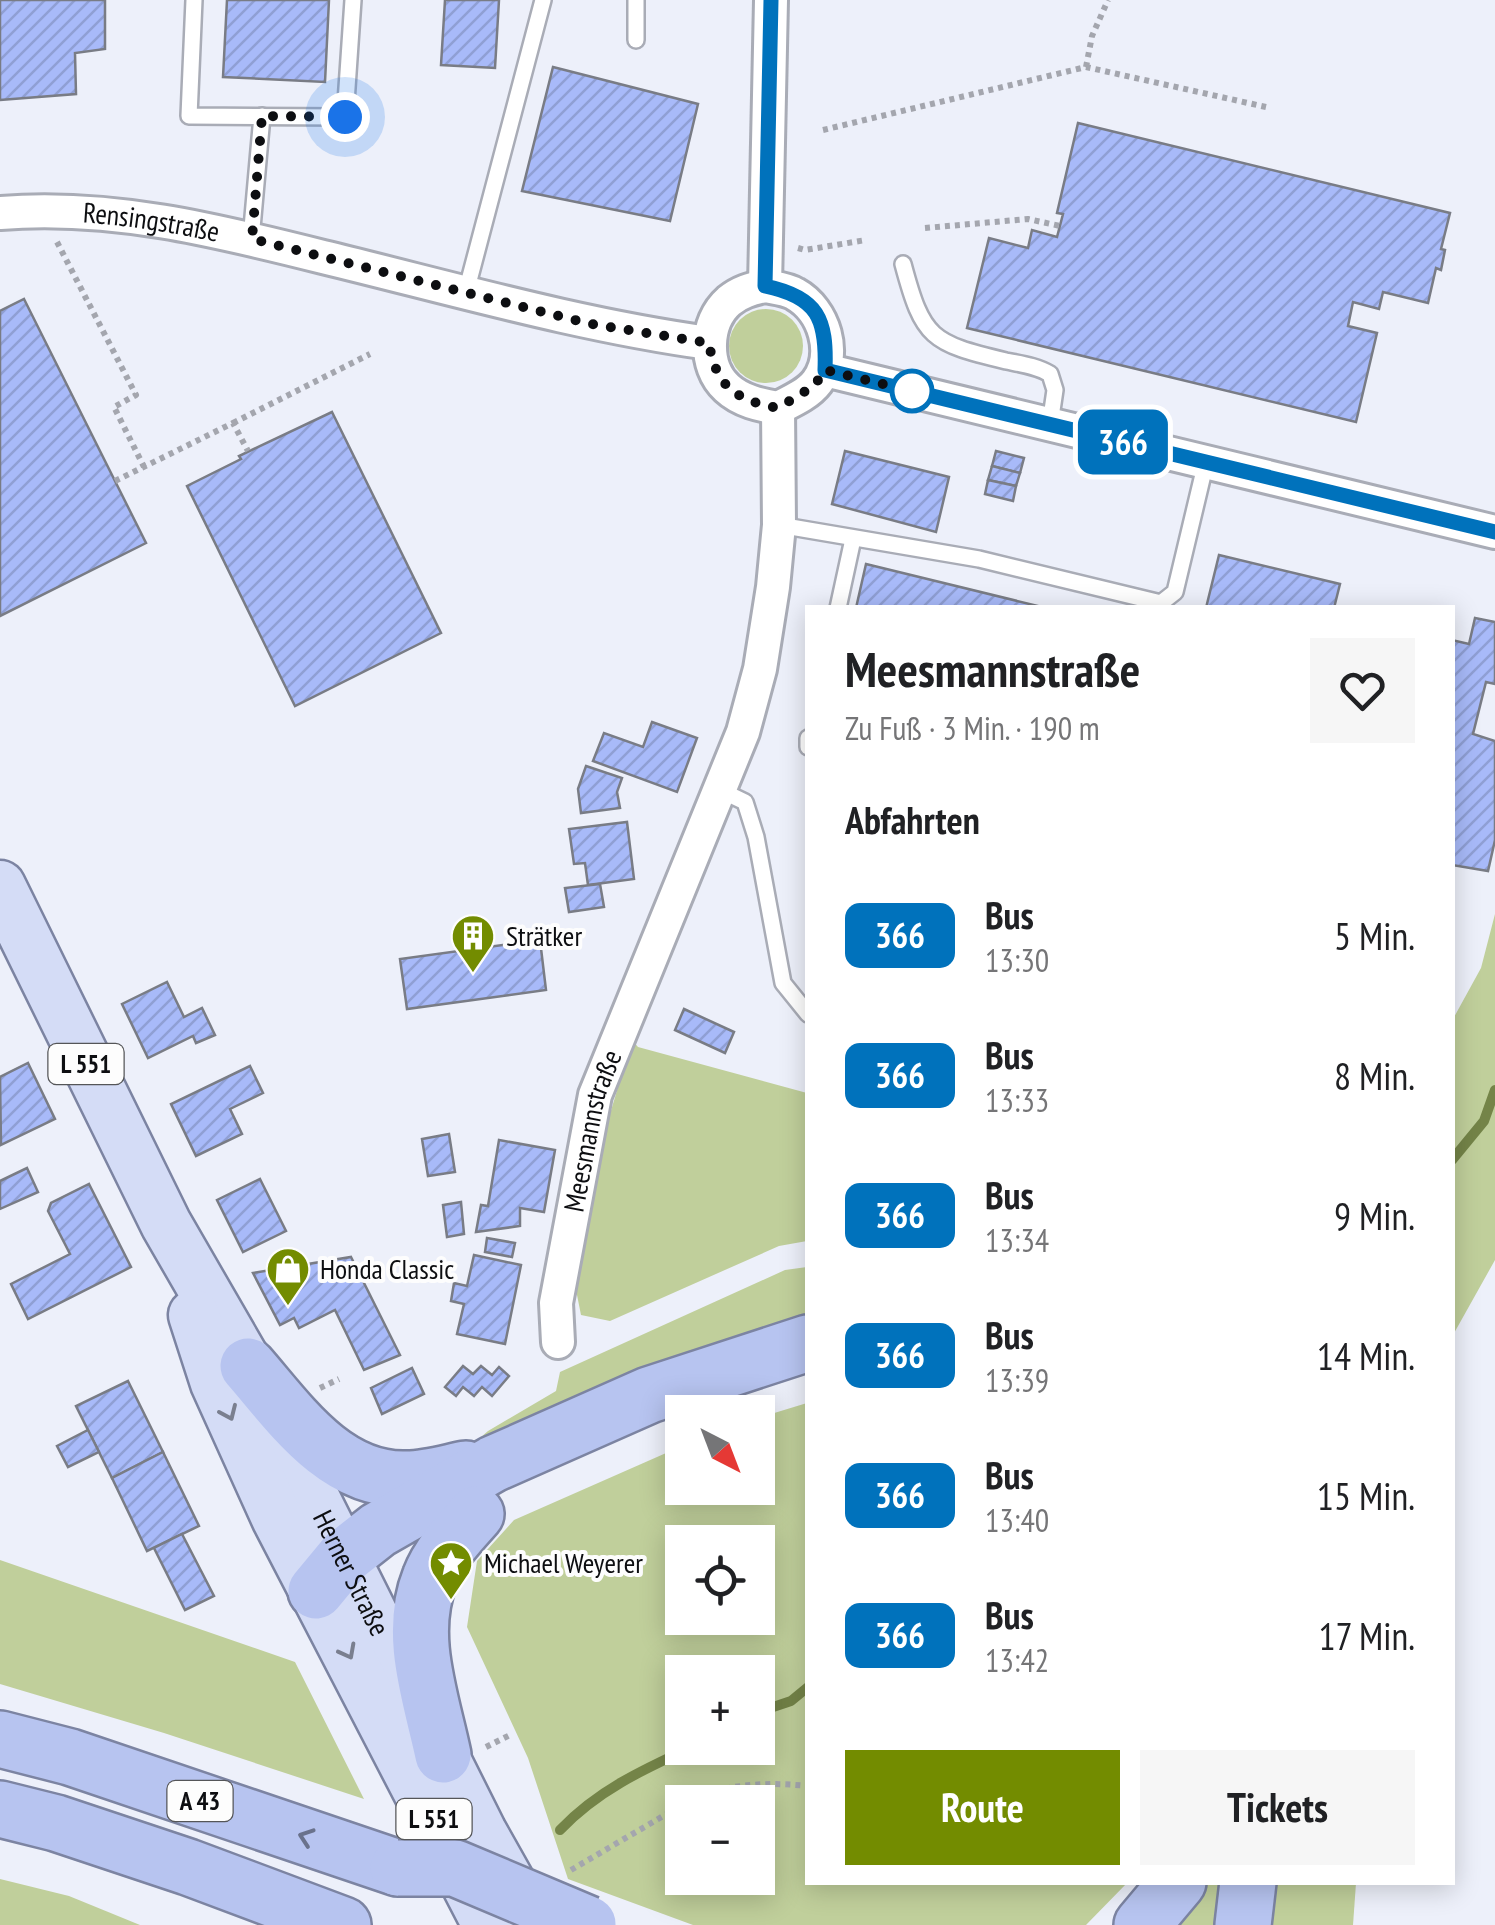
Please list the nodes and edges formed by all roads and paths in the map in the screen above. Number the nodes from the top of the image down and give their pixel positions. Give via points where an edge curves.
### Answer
1 (194, 0) edge
2 (353, 0) edge
3 (543, 0) edge
4 (636, 0) edge
5 (771, 0) edge
6 (1108, 0) edge
7 (636, 40) dead end
8 (1086, 67) junction
9 (1266, 107) dead end
10 (262, 116) junction
11 (823, 130) dead end
12 (41, 210) junction
13 (0, 213) edge
14 (1060, 226) dead end
15 (925, 228) dead end
16 (252, 239) junction
17 (866, 240) dead end
18 (767, 241) junction
19 (903, 264) dead end
20 (765, 286) junction
21 (466, 292) junction
22 (709, 343) junction
23 (370, 354) dead end
24 (825, 370) junction
25 (778, 408) junction
26 (233, 423) junction
27 (1050, 424) junction
28 (248, 452) dead end
29 (1206, 462) junction
30 (144, 467) junction
31 (115, 482) dead end
32 (778, 525) junction
33 (1495, 532) edge
34 (854, 539) junction
35 (839, 605) edge
36 (720, 790) junction
37 (2, 894) edge
38 (805, 1010) edge
39 (166, 1224) junction
40 (558, 1342) dead end
41 (805, 1344) edge
42 (248, 1366) junction
43 (805, 1369) edge
44 (727, 1395) edge
45 (665, 1420) edge
46 (484, 1489) junction
47 (339, 1574) junction
48 (0, 1740) edge
49 (444, 1756) junction
50 (754, 1785) edge
51 (805, 1786) edge
52 (0, 1809) edge
53 (665, 1816) edge
54 (0, 1848) edge
55 (398, 1868) junction
56 (1175, 1885) edge
57 (1248, 1885) edge
58 (290, 1903) junction
59 (514, 1916) edge
60 (590, 1924) edge
61 (343, 1925) edge
62 (1142, 1925) edge
63 (1243, 1925) edge

1 - 10 lane via 190,116
2 - 10 lane via 345,117
3 - 21 lane
4 - 7 lane
5 - 18 street
6 - 8 path
8 - 9 path
8 - 11 path
10 - 16 lane
12 - 13 street, Rensingstraße
12 - 16 street, Rensingstraße via 170,222
12 - 30 path via 136,395 114,408
14 - 15 path via 1028,219
16 - 21 street, Rensingstraße
17 - 18 path via 805,250
18 - 20 street
19 - 27 lane via 918,313 935,336 956,349 1050,374
20 - 22 street via 726,304
20 - 24 street via 794,292 816,310 826,337
21 - 22 street, Rensingstraße via 591,324
22 - 25 street via 726,388
23 - 26 path
24 - 25 street via 814,386
24 - 27 street
25 - 32 street, Meesmannstraße
26 - 28 path
26 - 30 path
27 - 29 street
29 - 33 street
29 - 34 lane via 1175,592 1161,603
30 - 31 path
32 - 34 lane
32 - 36 street, Meesmannstraße via 760,670
34 - 35 lane
36 - 38 lane via 745,802 783,983
36 - 40 street, Meesmannstraße via 595,1095 556,1303
37 - 39 main road, Herner Straße / L 551
39 - 42 main road, Herner Straße / L 551
39 -> 47 main road, Herner Straße / L 551 via 216,1382 277,1518
41 - 46 highway via 649,1395
42 - 46 highway via 316,1444 369,1474
42 - 47 main road, Herner Straße / L 551
43 - 44 highway
45 - 46 highway
46 - 47 highway
46 - 49 highway via 429,1578 418,1641
47 - 49 main road, Herner Straße / L 551
47 -> 59 main road, Herner Straße / L 551
55 -> 48 highway, A 43 via 70,1757
49 - 59 main road, Herner Straße / L 551
50 - 51 path
52 - 58 highway, A 43
53 - 59 path
54 - 58 highway via 250,1921
55 - 59 highway, A 43
55 - 60 highway, bridge via 455,1868
56 - 62 highway
57 - 63 highway
58 - 61 highway, A 43

